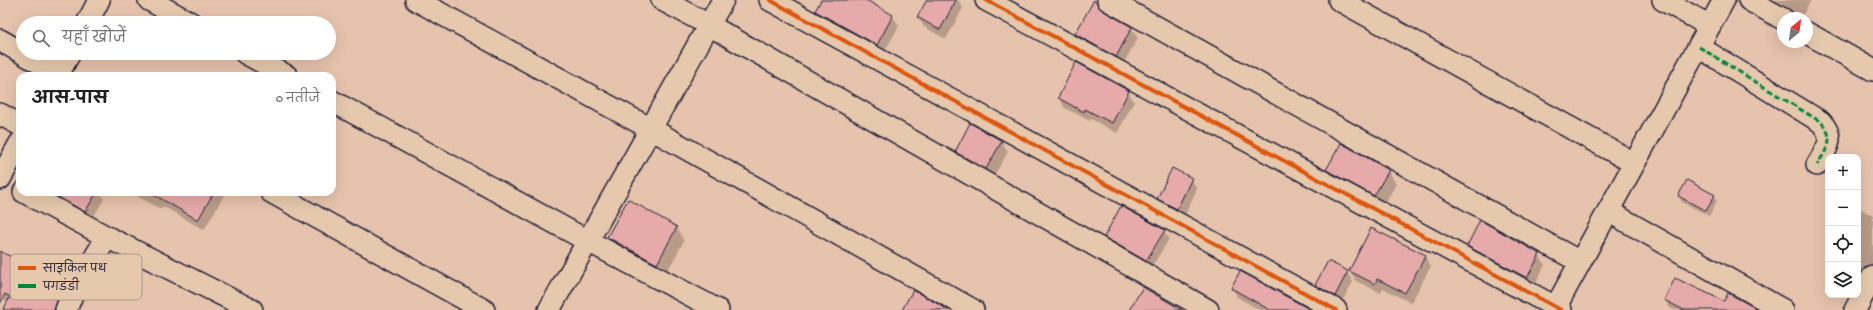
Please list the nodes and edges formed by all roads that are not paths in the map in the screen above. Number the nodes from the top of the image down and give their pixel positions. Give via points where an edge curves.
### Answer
1 (99, 0) edge
2 (149, 0) edge
3 (416, 0) edge
4 (662, 0) edge
5 (723, 0) edge
6 (770, 0) edge
7 (986, 0) edge
8 (1108, 0) edge
9 (1340, 0) edge
10 (1663, 0) edge
11 (1724, 0) edge
12 (1749, 0) edge
13 (91, 16) edge
14 (178, 16) edge
15 (1777, 16) edge
16 (710, 25) junction
17 (1710, 26) junction
18 (1813, 36) edge
19 (0, 40) edge
20 (1699, 47) junction
21 (16, 49) edge
22 (34, 60) edge
23 (66, 60) edge
24 (258, 60) edge
25 (1873, 70) edge
26 (54, 72) edge
27 (60, 72) edge
28 (280, 72) edge
29 (336, 103) edge
30 (0, 114) edge
31 (16, 123) edge
32 (651, 129) junction
33 (16, 150) edge
34 (1634, 163) junction
35 (1817, 165) dead end
36 (0, 179) edge
37 (16, 188) edge
38 (31, 196) edge
39 (278, 196) edge
40 (1608, 211) junction
41 (107, 237) junction
42 (588, 241) junction
43 (97, 254) edge
44 (141, 254) edge
45 (142, 255) edge
46 (1580, 262) junction
47 (1873, 276) edge
48 (70, 300) edge
49 (1557, 309) edge
50 (66, 310) edge
51 (252, 310) edge
52 (484, 310) edge
53 (549, 310) edge
54 (718, 310) edge
55 (973, 310) edge
56 (1208, 310) edge
57 (1336, 310) edge
58 (1783, 310) edge
59 (1855, 310) edge

1 - 13 street
2 - 14 street
3 - 32 street
4 - 16 street
5 - 16 street
6 - 57 street
7 - 49 street
8 - 46 street
9 - 34 street
10 - 17 street
11 - 17 street
12 - 15 street
16 - 32 street
16 - 56 street
17 - 20 street
18 - 25 street
19 - 21 street
20 - 34 street
20 - 35 street via 1821,122 1830,136
22 - 26 street
23 - 27 street
24 - 28 street
29 - 42 street
30 - 31 street
32 - 42 street
32 - 55 street
33 - 36 street
34 - 40 street
36 - 37 street
38 - 41 street
39 - 52 street
40 - 46 street
40 - 58 street
41 - 43 street
41 - 44 street
42 - 53 street
42 - 54 street
45 - 51 street
46 - 49 street
47 - 59 street
48 - 50 street

